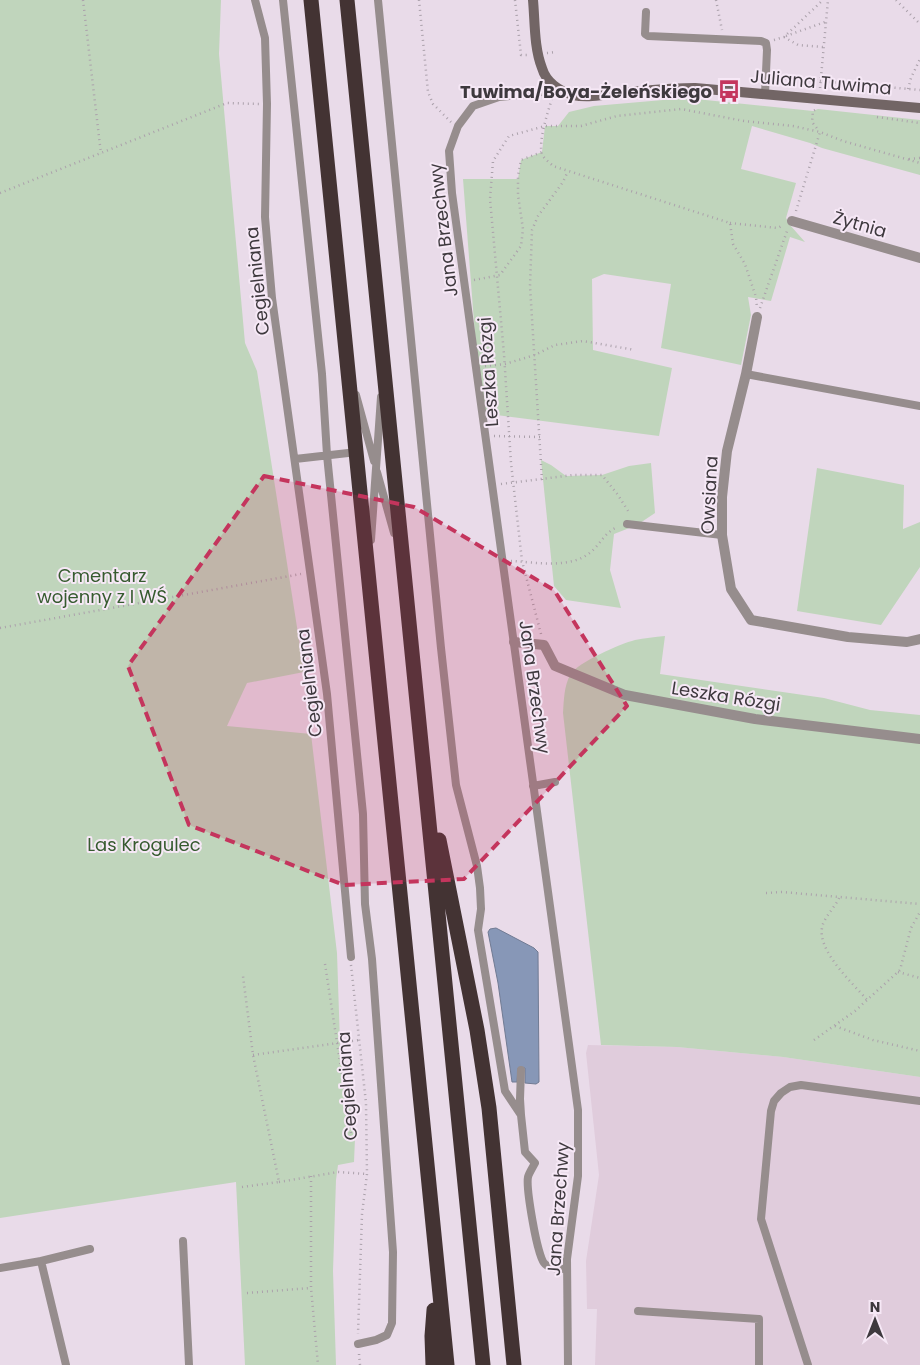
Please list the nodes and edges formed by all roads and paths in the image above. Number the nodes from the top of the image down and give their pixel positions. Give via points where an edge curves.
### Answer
1 (84, 0) edge
2 (255, 0) edge
3 (283, 0) edge
4 (311, 0) edge
5 (347, 0) edge
6 (378, 0) edge
7 (419, 0) edge
8 (533, 0) edge
9 (716, 0) edge
10 (823, 0) edge
11 (828, 0) edge
12 (896, 0) edge
13 (646, 12) dead end
14 (826, 22) junction
15 (920, 24) edge
16 (784, 37) junction
17 (724, 40) junction
18 (766, 43) junction
19 (824, 47) junction
20 (920, 59) edge
21 (766, 76) junction
22 (820, 81) junction
23 (557, 88) junction
24 (908, 88) junction
25 (920, 90) edge
26 (765, 94) junction
27 (267, 104) junction
28 (920, 108) edge
29 (818, 109) dead end
30 (458, 126) junction
31 (545, 126) junction
32 (820, 132) junction
33 (542, 152) junction
34 (102, 154) junction
35 (920, 158) edge
36 (905, 160) junction
37 (920, 163) edge
38 (568, 171) junction
39 (0, 193) edge
40 (792, 221) junction
41 (730, 223) junction
42 (920, 258) edge
43 (497, 275) junction
44 (464, 282) junction
45 (758, 317) junction
46 (635, 350) dead end
47 (535, 355) junction
48 (383, 360) junction
49 (347, 363) junction
50 (505, 364) junction
51 (476, 368) junction
52 (746, 374) junction
53 (920, 406) edge
54 (509, 435) junction
55 (485, 437) junction
56 (540, 437) junction
57 (356, 452) junction
58 (327, 455) junction
59 (295, 459) junction
60 (376, 466) junction
61 (542, 480) junction
62 (513, 484) junction
63 (492, 485) junction
64 (627, 524) joint
65 (637, 525) junction
66 (722, 535) junction
67 (502, 560) junction
68 (522, 561) junction
69 (404, 569) junction
70 (310, 572) junction
71 (368, 573) junction
72 (0, 628) edge
73 (920, 639) edge
74 (514, 642) junction
75 (544, 645) junction
76 (920, 738) edge
77 (423, 760) junction
78 (555, 782) dead end
79 (533, 786) junction
80 (766, 893) dead end
81 (839, 898) junction
82 (920, 904) edge
83 (920, 912) edge
84 (350, 957) joint
85 (325, 964) dead end
86 (898, 972) junction
87 (244, 976) dead end
88 (920, 978) edge
89 (867, 1000) junction
90 (835, 1026) junction
91 (359, 1040) junction
92 (814, 1040) dead end
93 (338, 1043) junction
94 (920, 1051) edge
95 (253, 1055) junction
96 (521, 1070) dead end
97 (920, 1101) edge
98 (521, 1115) junction
99 (351, 1134) dead end
100 (367, 1174) junction
101 (311, 1176) junction
102 (279, 1182) junction
103 (242, 1187) dead end
104 (183, 1241) dead end
105 (90, 1249) dead end
106 (41, 1261) junction
107 (0, 1268) edge
108 (567, 1269) junction
109 (437, 1271) junction
110 (311, 1288) junction
111 (247, 1293) dead end
112 (638, 1311) dead end
113 (358, 1344) junction
114 (66, 1365) edge
115 (189, 1365) edge
116 (318, 1365) edge
117 (360, 1365) edge
118 (433, 1365) edge
119 (447, 1365) edge
120 (483, 1365) edge
121 (514, 1365) edge
122 (568, 1365) edge
123 (758, 1365) edge
124 (808, 1365) edge

1 - 34 path
2 - 27 lane, Cegielniana via 265,38
3 - 58 lane via 322,374
4 - 49 highway
5 - 48 highway
6 - 98 lane via 456,785 480,888 478,930 505,1090
7 - 30 path via 428,92 433,104
8 - 23 street via 542,70
9 - 17 path
10 - 16 path
11 - 14 path
12 - 15 path
13 - 17 lane via 645,34 648,36
14 - 16 path
14 - 19 path
16 - 18 path
16 - 19 path via 798,45
17 - 18 lane
18 - 21 lane
19 - 22 path
20 - 24 path
21 - 22 path
21 - 26 lane
22 - 24 path
23 - 26 street, Juliana Tuwima via 583,96 680,88
23 - 30 lane, Jana Brzechwy via 499,97 473,106
23 - 31 path
24 - 25 path
26 - 28 street, Juliana Tuwima
27 - 34 path via 227,103
27 - 59 lane, Cegielniana via 266,217 272,298
29 - 32 path via 813,111 812,122
30 - 44 lane, Jana Brzechwy via 449,151
31 - 32 path, Leszka Rózgi via 581,126 617,116 681,109
31 - 33 path
31 - 43 path, Leszka Rózgi via 508,136 493,161 490,199
32 - 36 path, Leszka Rózgi
32 - 40 path
33 - 38 path via 553,166
33 - 43 path via 521,160 518,176 523,229 521,246
34 - 39 path
35 - 36 path
36 - 37 path, Leszka Rózgi
38 - 41 path
38 - 47 path via 532,230 530,286
40 - 41 path via 778,228
40 - 42 street, Żytnia
40 - 45 path via 781,244
41 - 45 path via 733,244 745,264 756,297
43 - 44 path
43 - 50 path, Leszka Rózgi
44 - 51 lane, Jana Brzechwy
45 - 52 street, Owsiana
46 - 47 path via 582,341 555,345
47 - 50 path
47 - 56 path
48 - 60 lane
48 - 69 highway
49 - 57 highway
49 - 60 lane
50 - 51 path
50 - 54 path, Leszka Rózgi
51 - 55 lane, Jana Brzechwy
52 - 53 lane
52 - 66 street, Owsiana via 727,451
54 - 55 path
54 - 56 path
54 - 62 path, Leszka Rózgi
55 - 63 lane, Jana Brzechwy
56 - 61 path
57 - 58 lane
57 - 71 highway
58 - 59 lane
58 - 113 lane via 363,814 365,904 394,1252 392,1323 387,1335
59 - 70 lane, Cegielniana
60 - 69 lane
60 - 71 lane
61 - 62 path
61 - 65 path via 602,475
62 - 63 path
62 - 68 path, Leszka Rózgi
63 - 67 lane, Jana Brzechwy
64 - 65 lane
64 - 68 path via 614,528 580,560 559,563
65 - 66 lane
66 - 73 street, Owsiana via 731,589 751,620 848,637 907,642
67 - 68 path
67 - 74 lane, Jana Brzechwy
68 - 75 path, Leszka Rózgi
69 - 77 highway
70 - 72 path
70 - 84 lane, Cegielniana via 327,694
71 - 109 highway
74 - 75 street
74 - 79 lane, Jana Brzechwy
75 - 76 street, Leszka Rózgi via 556,666 625,695 755,720
77 - 120 highway
77 - 121 highway via 489,1108
78 - 79 lane
79 - 108 lane, Jana Brzechwy via 578,1110 578,1176
80 - 81 path
81 - 82 path
81 - 89 path via 822,927 823,940 835,963
83 - 86 path via 911,928
84 - 91 path, Cegielniana
85 - 93 path
86 - 88 path
86 - 89 path
87 - 95 path
89 - 90 path
90 - 92 path
90 - 94 path via 873,1040
91 - 93 path
91 - 100 path, Cegielniana via 366,1103
93 - 95 path
93 - 99 path
95 - 102 path
96 - 98 lane
97 - 124 lane via 801,1085 790,1087 774,1101 769,1121 762,1220
98 - 108 lane via 524,1152 535,1163 528,1178 535,1237 541,1258 544,1264
100 - 101 path via 338,1172
100 - 113 path, Cegielniana via 362,1214
101 - 102 path
101 - 110 path
102 - 103 path
104 - 115 lane
105 - 106 lane
106 - 107 lane
106 - 114 lane
108 - 122 lane, Jana Brzechwy
109 - 118 highway
109 - 119 highway
110 - 111 path
110 - 116 path
112 - 123 lane via 759,1319
113 - 117 path, Cegielniana

